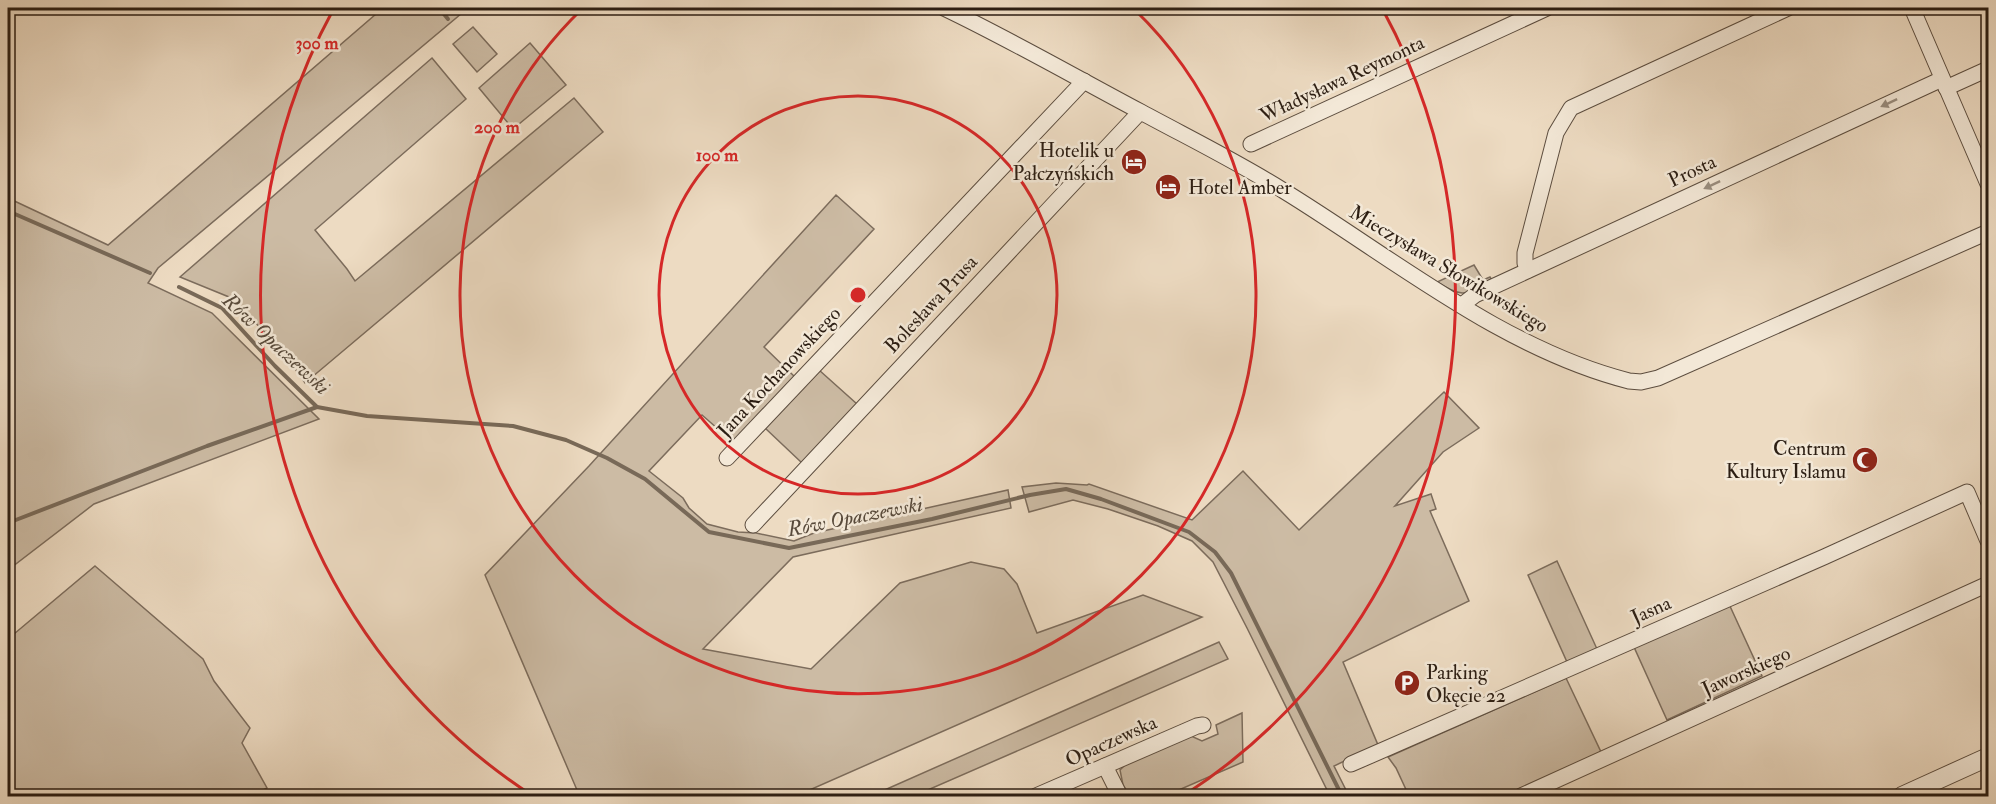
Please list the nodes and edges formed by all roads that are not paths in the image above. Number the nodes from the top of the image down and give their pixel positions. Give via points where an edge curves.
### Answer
1 (944, 8) edge
2 (1547, 8) edge
3 (1788, 8) edge
4 (1912, 8) edge
5 (1989, 69) edge
6 (1084, 81) junction
7 (1944, 84) junction
8 (1140, 112) junction
9 (1251, 144) dead end
10 (1989, 184) edge
11 (1989, 232) edge
12 (1528, 270) junction
13 (1462, 305) junction
14 (727, 458) dead end
15 (753, 525) dead end
16 (1989, 541) edge
17 (1989, 584) edge
18 (1203, 725) dead end
19 (1989, 758) edge
20 (1351, 764) dead end
21 (1105, 766) junction
22 (1036, 796) edge
23 (1120, 796) edge
24 (1521, 796) edge
25 (1902, 796) edge

1 - 6 street, Mieczysława Słowikowskiego
2 - 9 street, Władysława Reymonta
3 - 12 street via 1571,108 1553,143 1525,253
4 - 7 street
5 - 7 street, Prosta
6 - 8 street, Mieczysława Słowikowskiego
6 - 14 street, Jana Kochanowskiego
7 - 10 street
7 -> 12 street, Prosta
8 - 13 street, Mieczysława Słowikowskiego via 1247,167
8 - 15 street, Bolesława Prusa
11 - 13 street, Mieczysława Słowikowskiego via 1645,381 1620,378 1547,352
12 - 13 street, Prosta
16 - 20 street, Jasna via 1967,492
17 - 24 street, Jaworskiego
18 - 21 street, Opaczewska
19 - 25 street
21 - 22 street, Opaczewska
21 - 23 street

